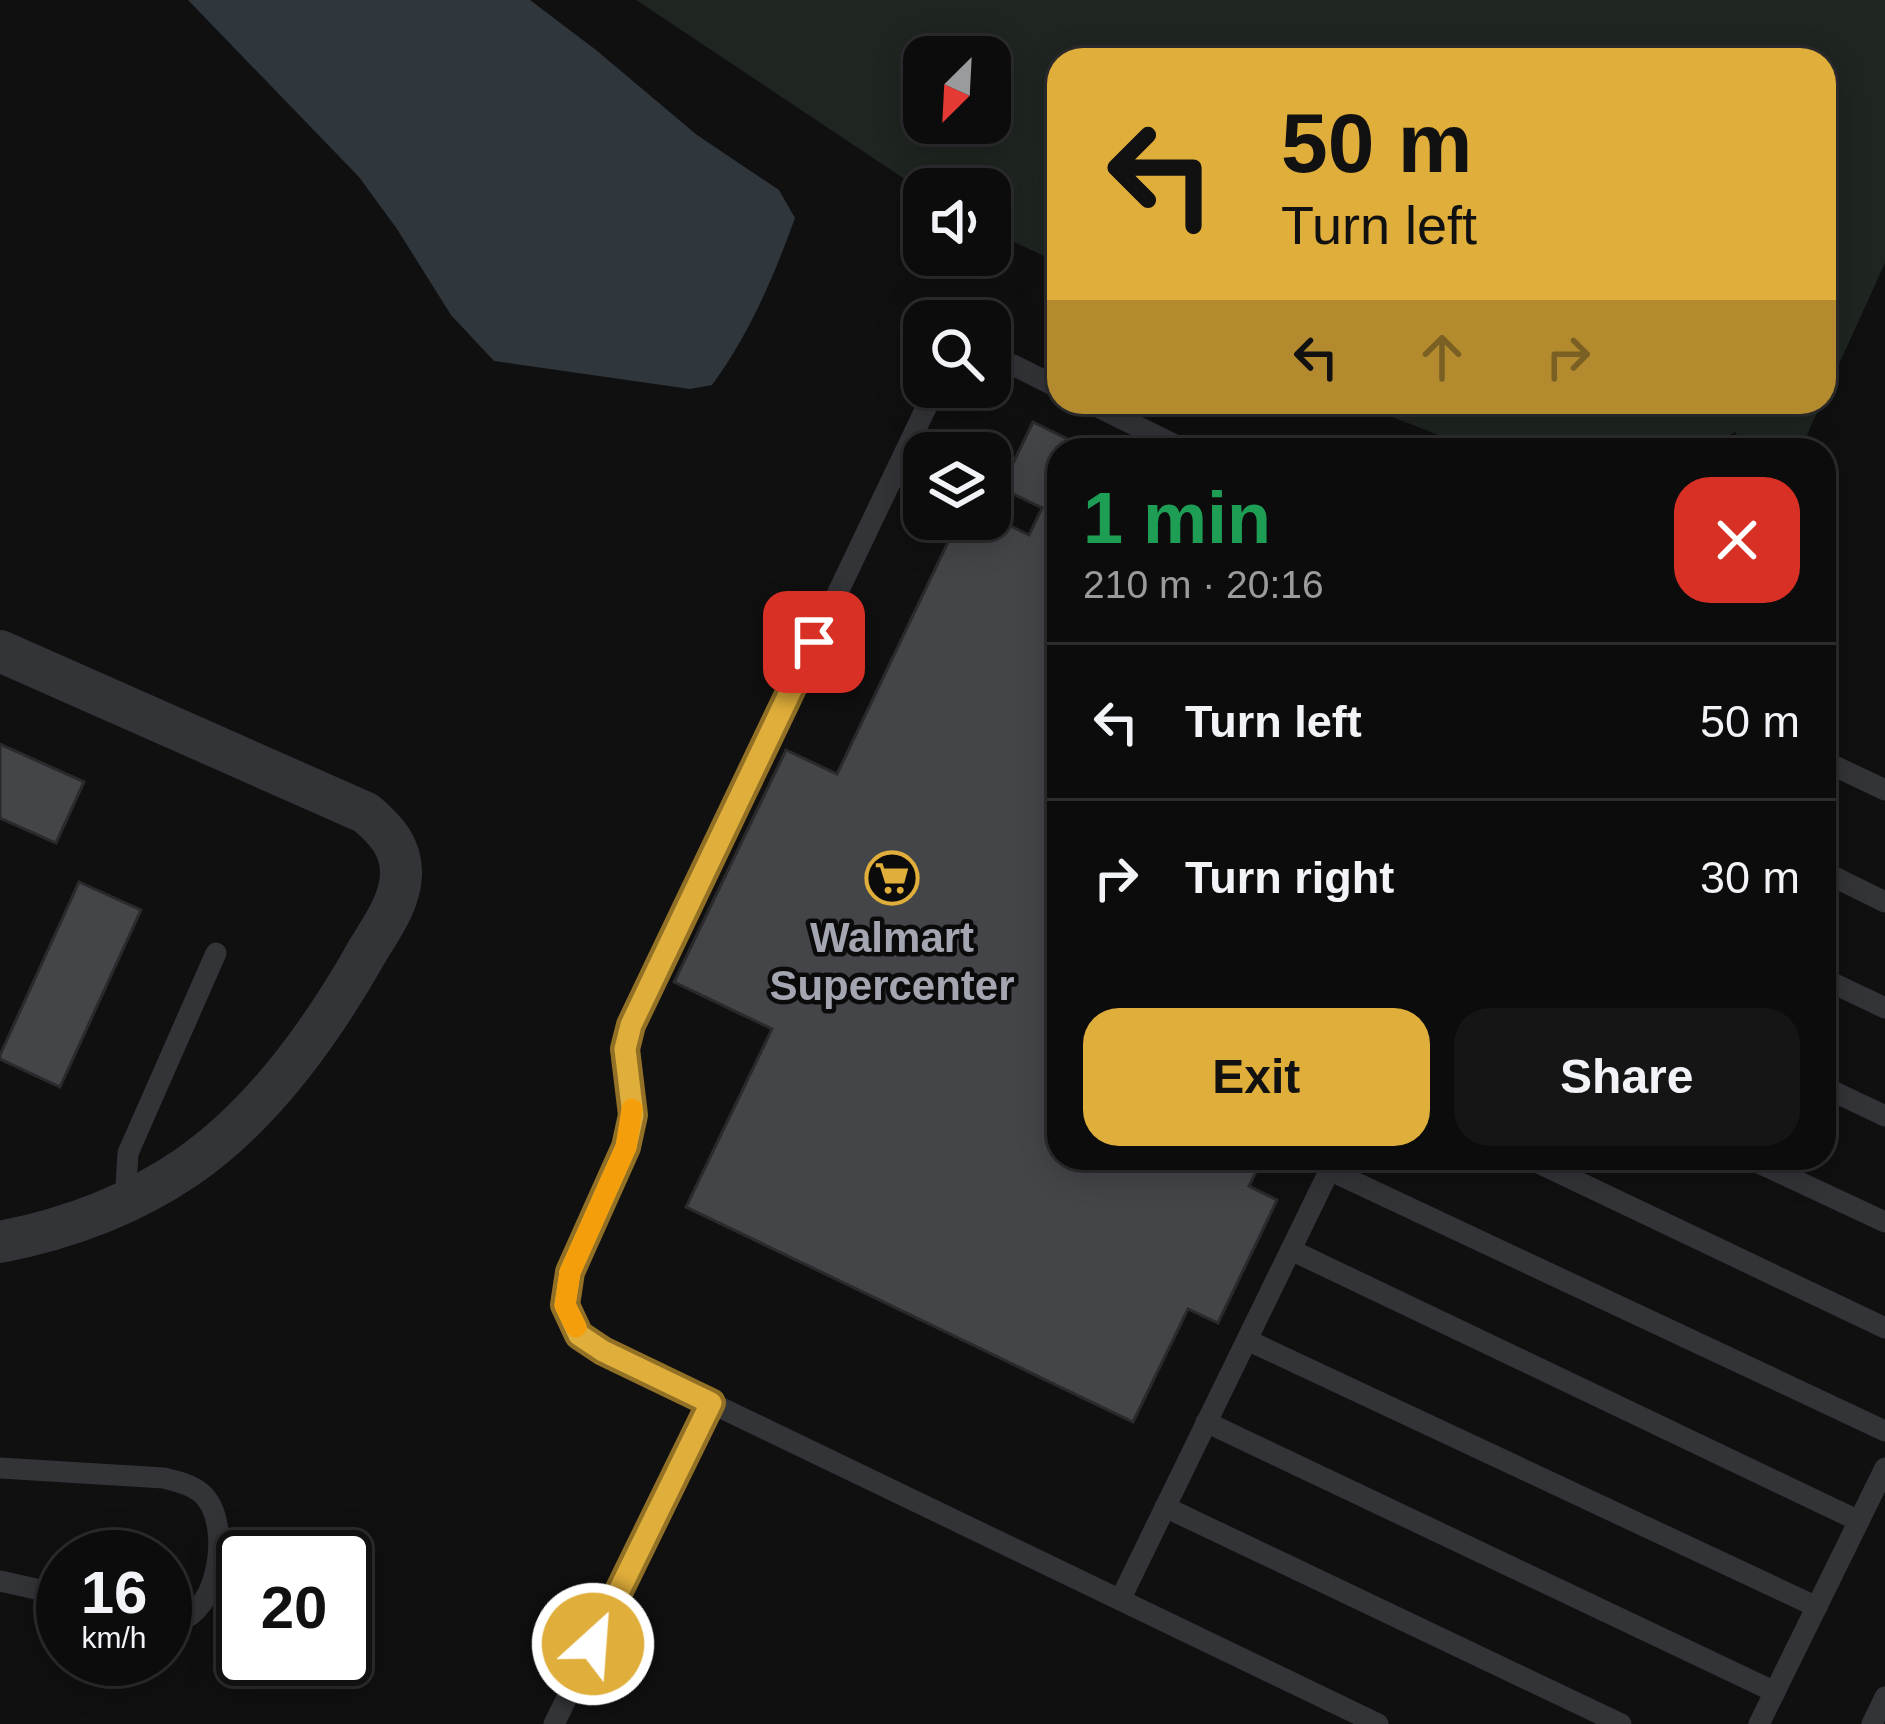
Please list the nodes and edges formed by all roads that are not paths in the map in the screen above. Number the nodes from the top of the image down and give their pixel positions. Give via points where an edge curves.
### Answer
1 (1011, 364) edge
2 (1047, 382) edge
3 (927, 408) edge
4 (1112, 414) edge
5 (1161, 438) edge
6 (0, 651) edge
7 (1836, 767) edge
8 (1885, 790) edge
9 (1836, 878) edge
10 (1885, 902) edge
11 (216, 953) dead end
12 (1836, 986) edge
13 (1885, 1008) edge
14 (1836, 1093) edge
15 (1885, 1116) edge
16 (1329, 1170) edge
17 (1344, 1170) edge
18 (1553, 1170) edge
19 (1774, 1170) edge
20 (125, 1203) junction
21 (1885, 1222) edge
22 (0, 1242) edge
23 (1291, 1250) junction
24 (1885, 1328) edge
25 (1246, 1340) junction
26 (711, 1403) junction
27 (1206, 1422) junction
28 (1885, 1431) edge
29 (0, 1468) edge
30 (1885, 1468) edge
31 (1165, 1508) junction
32 (1859, 1521) junction
33 (0, 1580) edge
34 (36, 1589) edge
35 (1121, 1598) junction
36 (1816, 1607) junction
37 (192, 1616) edge
38 (1775, 1692) junction
39 (1885, 1697) edge
40 (554, 1724) edge
41 (1378, 1724) edge
42 (1621, 1724) edge
43 (1760, 1724) edge
44 (1872, 1724) edge

1 - 2 lane
3 - 26 lane via 631,1025 626,1147 570,1272 565,1305 579,1335
4 - 5 lane
6 - 20 street via 366,814 397,848 398,894 388,916 293,1064 209,1151
7 - 8 lane
9 - 10 lane
11 - 20 lane via 128,1154
12 - 13 lane
14 - 15 lane
16 - 23 lane
17 - 28 lane
18 - 24 lane
19 - 21 lane
20 - 22 street
23 - 25 lane
23 - 32 lane
25 - 27 lane
25 - 36 lane
26 - 35 lane
26 - 40 lane
27 - 31 lane
27 - 38 lane
29 - 37 lane via 164,1478 200,1492 221,1537 212,1580
30 - 32 lane
31 - 35 lane
31 - 42 lane
32 - 36 lane
33 - 34 lane
35 - 41 lane
36 - 38 lane
38 - 43 lane
39 - 44 lane

